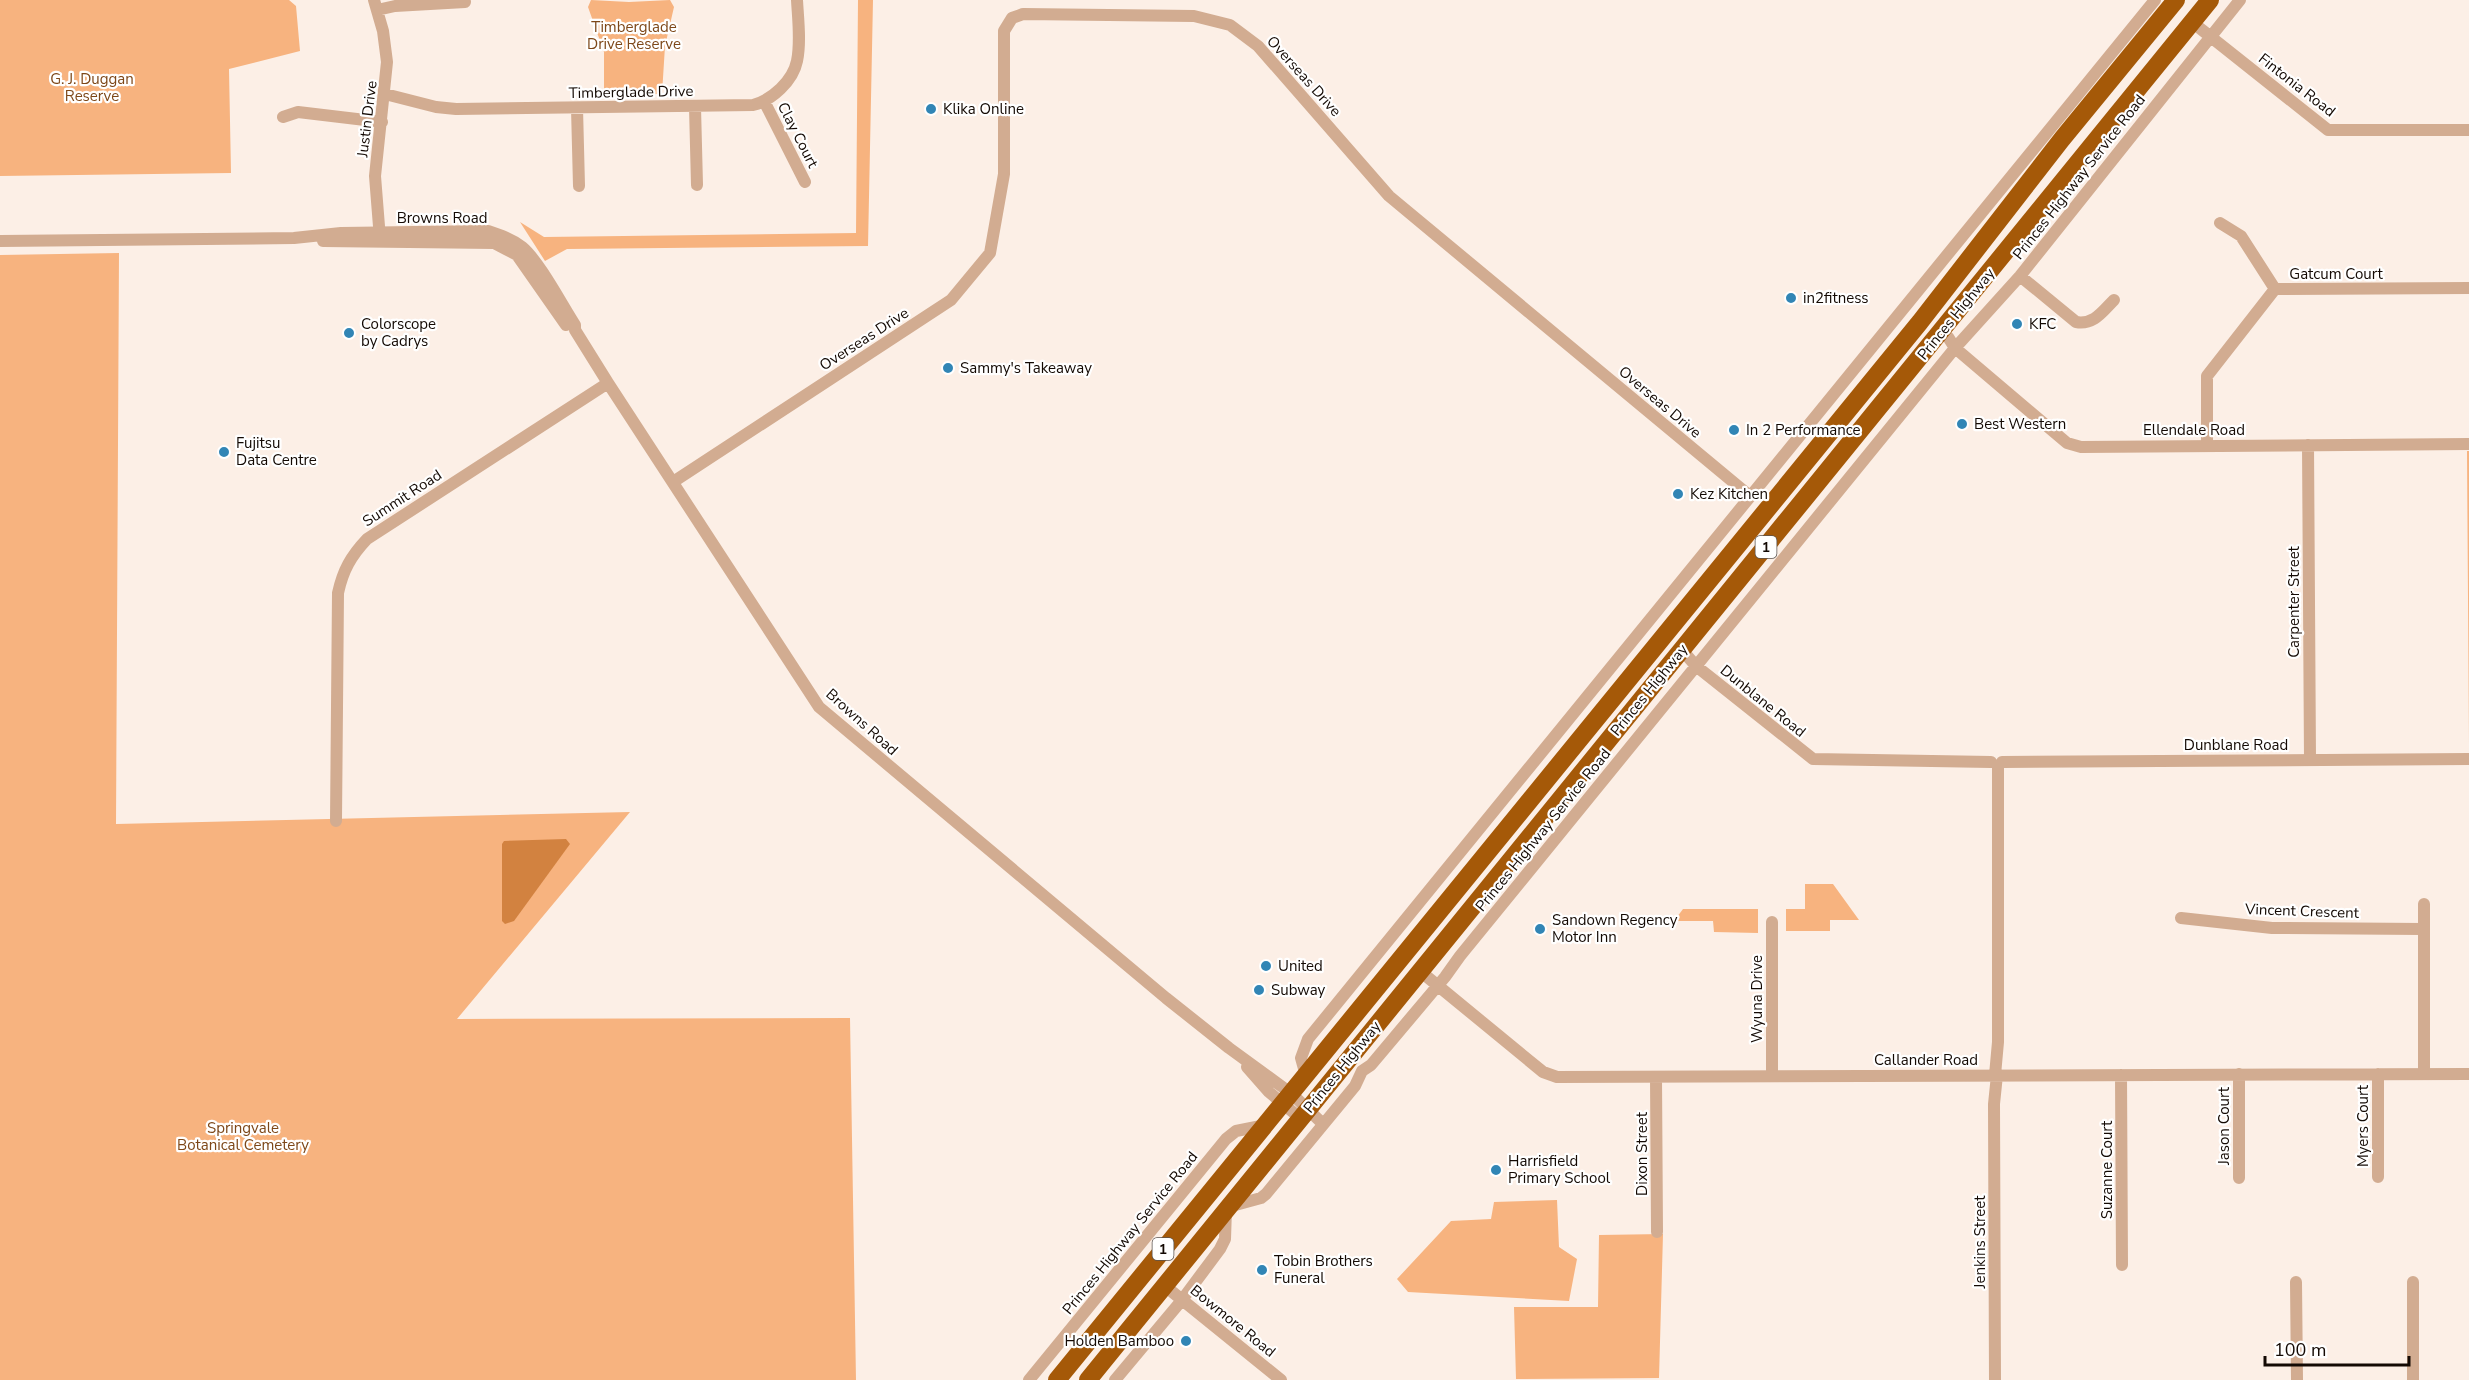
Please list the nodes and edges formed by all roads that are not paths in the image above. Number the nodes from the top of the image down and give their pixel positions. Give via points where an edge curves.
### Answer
1 (797, 0) edge
2 (2155, 0) edge
3 (2176, 0) edge
4 (2210, 0) edge
5 (2240, 0) edge
6 (465, 2) dead end
7 (376, 5) edge
8 (2192, 22) junction
9 (2211, 35) junction
10 (385, 94) junction
11 (764, 101) junction
12 (694, 107) junction
13 (577, 108) junction
14 (283, 117) dead end
15 (382, 122) junction
16 (2469, 130) edge
17 (805, 182) dead end
18 (697, 185) dead end
19 (579, 186) dead end
20 (2220, 223) dead end
21 (376, 238) junction
22 (0, 242) edge
23 (2020, 276) junction
24 (2469, 288) edge
25 (2275, 289) junction
26 (2114, 300) dead end
27 (1920, 322) junction
28 (1942, 332) junction
29 (1954, 348) junction
30 (1928, 349) junction
31 (608, 383) junction
32 (2469, 444) edge
33 (2207, 445) junction
34 (2308, 445) junction
35 (673, 482) junction
36 (1750, 496) junction
37 (1682, 650) junction
38 (1696, 666) junction
39 (1667, 668) junction
40 (1568, 752) junction
41 (2310, 759) junction
42 (2469, 759) edge
43 (1997, 764) junction
44 (336, 821) dead end
45 (2424, 904) dead end
46 (2181, 918) dead end
47 (1772, 922) dead end
48 (2423, 929) junction
49 (1420, 971) junction
50 (1438, 985) junction
51 (2239, 1074) junction
52 (2378, 1074) junction
53 (2424, 1074) junction
54 (2469, 1074) edge
55 (1996, 1075) junction
56 (2121, 1075) junction
57 (1305, 1076) junction
58 (1772, 1076) junction
59 (1656, 1077) junction
60 (1288, 1099) junction
61 (1304, 1113) junction
62 (1323, 1124) junction
63 (1266, 1125) junction
64 (2378, 1177) dead end
65 (2240, 1178) dead end
66 (1227, 1208) junction
67 (1657, 1232) dead end
68 (1166, 1245) junction
69 (1184, 1260) junction
70 (2122, 1265) dead end
71 (1147, 1270) junction
72 (2296, 1282) dead end
73 (2413, 1282) dead end
74 (1165, 1286) junction
75 (1182, 1300) junction
76 (1029, 1380) edge
77 (1057, 1380) edge
78 (1088, 1380) edge
79 (1115, 1380) edge
80 (1281, 1380) edge
81 (1995, 1380) edge
82 (2297, 1380) edge
83 (2413, 1380) edge

1 - 11 street via 797,62 781,88
2 - 36 street
3 - 27 highway, Princes Highway / 1
4 - 8 highway, Princes Highway / 1
5 - 9 street
6 - 7 street
7 - 10 street, Justin Drive via 387,49
8 - 9 street, Fintonia Road
8 - 28 highway, Princes Highway / 1
9 - 16 street, Fintonia Road via 2328,130
9 - 23 street, Princes Highway Service Road
10 - 13 street, Timberglade Drive via 447,109
10 - 15 street, Justin Drive
11 - 12 street, Timberglade Drive
11 - 17 street, Clay Court
12 - 13 street, Timberglade Drive
12 - 18 street
13 - 19 street
14 - 15 street via 298,112
15 - 21 street, Justin Drive via 375,176
20 - 25 street via 2241,236
21 - 22 street, Browns Road via 341,233 294,238
21 - 31 street, Browns Road via 488,231 508,238 523,248 552,287
23 - 26 street via 2076,321 2086,323 2095,319
23 - 29 street, Princes Highway Service Road
24 - 25 street, Gatcum Court
25 - 33 street, Gatcum Court via 2207,376
27 - 28 highway
27 - 40 highway, Princes Highway / 1
28 - 29 street, Ellendale Road
28 - 30 highway, Princes Highway / 1
29 - 30 street
29 - 33 street, Ellendale Road via 2067,443 2081,447
29 - 38 street, Princes Highway Service Road
30 - 37 highway, Princes Highway / 1
31 - 35 street, Browns Road
31 - 44 street, Summit Road via 367,539 351,555 342,571 338,593
32 - 34 street, Ellendale Road
33 - 34 street, Ellendale Road
34 - 41 street, Carpenter Street
35 - 36 street, Overseas Drive via 951,300 990,253 1004,174 1004,31 1012,18 1023,14 1194,16 1230,25 1258,46 1389,196
35 - 60 street, Browns Road via 819,707
36 - 57 street via 1308,1039 1301,1058
37 - 38 street, Dunblane Road
37 - 39 highway, Princes Highway / 1
37 - 40 highway via 1664,652 1609,719
38 - 39 street via 1681,664
38 - 43 street, Dunblane Road via 1813,759
38 - 50 street, Princes Highway Service Road
39 - 49 highway, Princes Highway / 1
40 - 57 highway, Princes Highway / 1
41 - 42 street, Dunblane Road
41 - 43 street, Dunblane Road
43 - 55 street, Jenkins Street
45 - 48 street
46 - 48 street, Vincent Crescent via 2272,928
47 - 58 street, Wyuna Drive
48 - 53 street
49 - 50 street, Callander Road
49 - 61 highway, Princes Highway / 1
50 - 59 street, Callander Road via 1550,1076
50 - 62 street, Princes Highway Service Road via 1362,1071 1355,1086
51 - 52 street, Callander Road
51 - 56 street, Callander Road
51 - 65 street, Jason Court
52 - 53 street, Callander Road
52 - 64 street, Myers Court
53 - 54 street, Callander Road
55 - 56 street, Callander Road
55 - 58 street, Callander Road
55 - 81 street, Jenkins Street
56 - 70 street, Suzanne Court
57 - 60 highway, Princes Highway / 1
58 - 59 street, Callander Road
59 - 67 street, Dixon Street
60 - 61 street, Browns Road
60 - 63 highway, Princes Highway / 1
61 - 62 street, Browns Road
61 - 66 highway, Princes Highway / 1
62 - 66 street, Princes Highway Service Road via 1266,1194
63 - 68 highway, Princes Highway / 1
63 - 76 street, Princes Highway Service Road via 1236,1131 1226,1139
66 - 69 highway, Princes Highway / 1
66 - 75 street via 1225,1239
68 - 69 highway
68 - 71 highway, Princes Highway / 1
69 - 74 highway, Princes Highway / 1
71 - 74 highway
71 - 77 highway, Princes Highway / 1
72 - 82 street
73 - 83 street
74 - 75 street, Bowmore Road
74 - 78 highway, Princes Highway / 1
75 - 79 street
75 - 80 street, Bowmore Road

